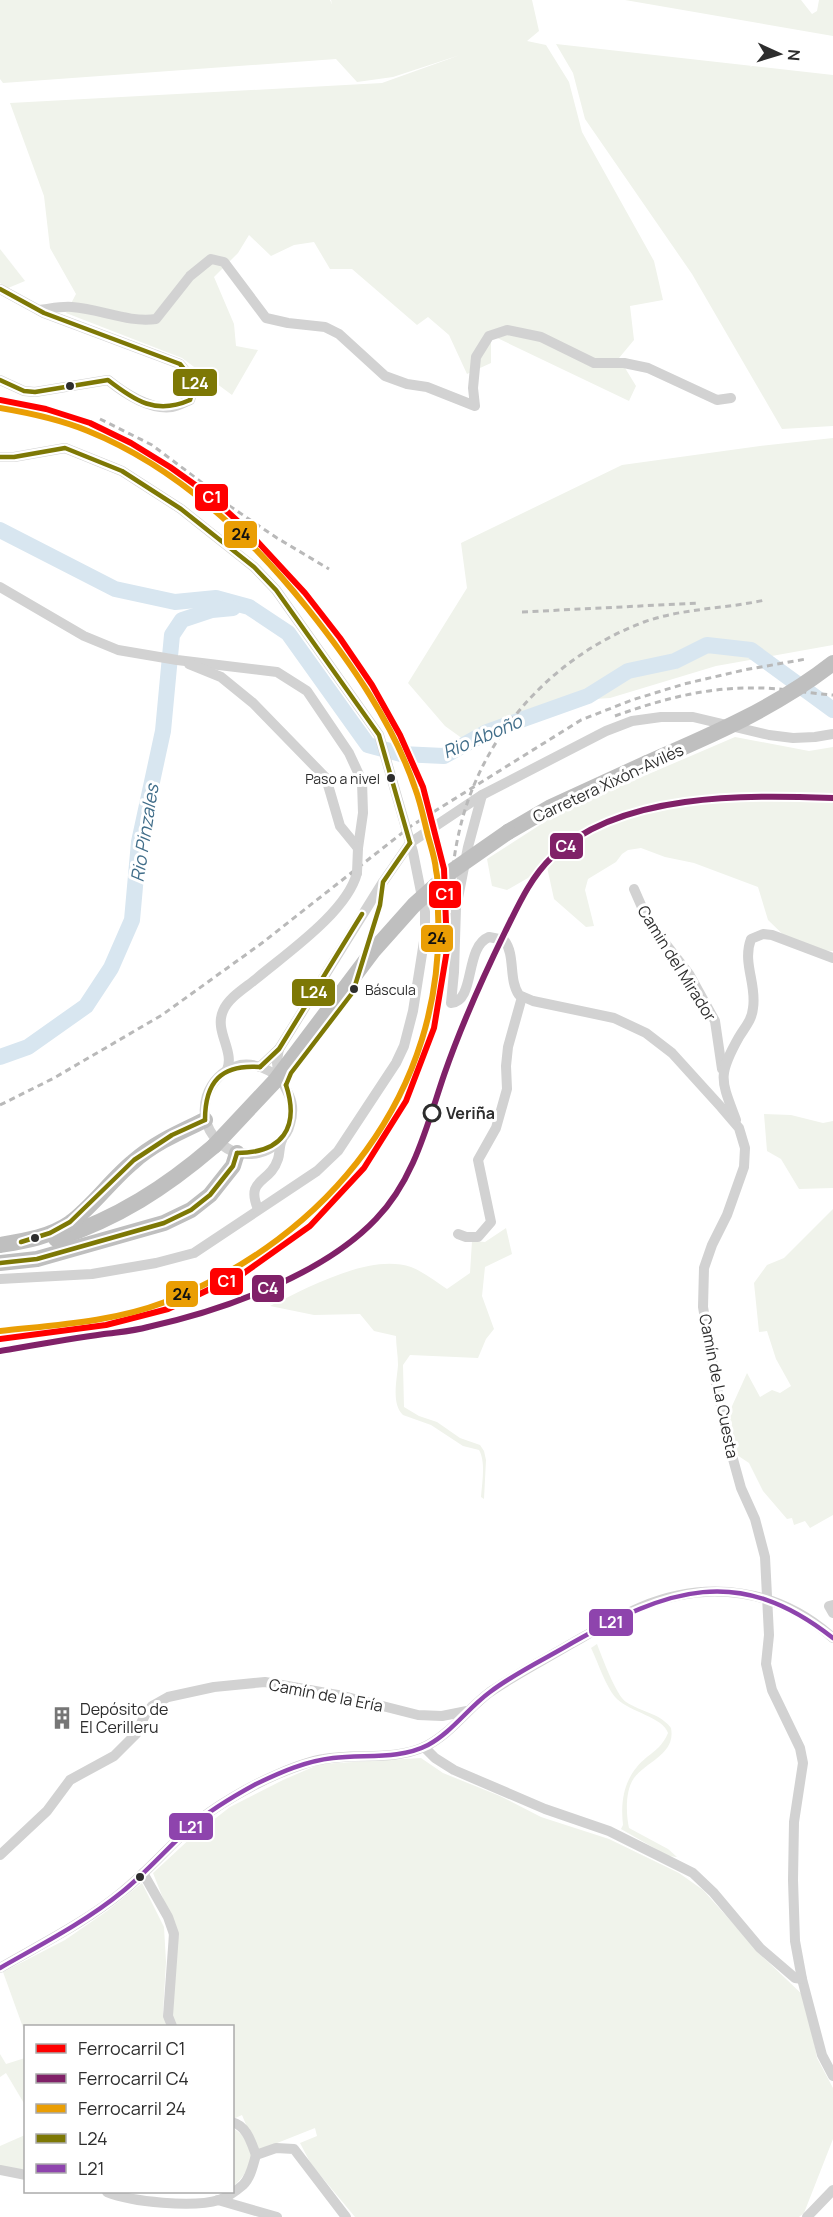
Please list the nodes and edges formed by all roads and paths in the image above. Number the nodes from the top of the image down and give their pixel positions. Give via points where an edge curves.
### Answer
1 (0, 290) edge
2 (39, 310) junction
3 (0, 380) edge
4 (731, 398) dead end
5 (0, 457) edge
6 (0, 587) edge
7 (177, 660) junction
8 (833, 663) edge
9 (833, 734) edge
10 (482, 795) junction
11 (410, 843) junction
12 (358, 848) junction
13 (634, 889) dead end
14 (833, 958) edge
15 (522, 997) junction
16 (279, 1049) junction
17 (228, 1054) junction
18 (240, 1065) junction
19 (260, 1067) junction
20 (227, 1070) junction
21 (722, 1073) junction
22 (282, 1079) junction
23 (205, 1120) junction
24 (739, 1128) junction
25 (282, 1140) junction
26 (264, 1152) junction
27 (237, 1153) junction
28 (274, 1166) junction
29 (258, 1209) junction
30 (458, 1234) dead end
31 (0, 1245) edge
32 (0, 1252) edge
33 (0, 1263) edge
34 (0, 1280) edge
35 (766, 1598) junction
36 (833, 1605) edge
37 (833, 1612) edge
38 (833, 1638) edge
39 (467, 1711) junction
40 (424, 1747) junction
41 (0, 1855) edge
42 (143, 1873) junction
43 (0, 1968) edge
44 (802, 1979) junction
45 (172, 2025) edge
46 (833, 2076) edge
47 (234, 2122) edge
48 (256, 2155) junction
49 (0, 2170) edge
50 (24, 2175) edge
51 (833, 2190) edge
52 (234, 2191) edge
53 (110, 2193) edge
54 (232, 2193) edge
55 (218, 2200) junction
56 (277, 2217) edge
57 (346, 2217) edge
58 (807, 2217) edge

1 - 2 street
2 - 3 street via 180,364 195,383 190,400 172,407 155,405 128,396 108,380 42,392 24,391
2 - 4 street via 70,306 140,321 156,319 190,276 211,259 224,262 266,318 325,327 339,334 385,375 475,406 476,357 489,336 507,330 541,337 594,363 648,368 717,400
5 - 11 street via 65,447 122,471 181,510 254,567 276,590 379,735
6 - 7 street via 84,636 118,650
7 - 12 street via 221,677 253,702 326,778 340,826
7 - 12 street via 277,672 307,691 349,753 362,781
8 - 32 highway, Carretera Xixón-Avilés, bridge via 729,727 551,807 452,871 414,905 373,951 275,1081 214,1146 128,1209 74,1233
9 - 10 street via 793,738 693,717 632,721
10 - 11 street
10 - 15 street via 456,908 451,1003 462,996 477,950 489,937 506,943 514,986
11 - 16 street
11 - 29 street via 423,900 425,935 404,1046 375,1098 338,1151 317,1171
12 - 17 street, bridge via 357,873 348,896 321,924 236,995 222,1012 222,1036
13 - 21 street, Camin del Mirador via 648,921 689,974 715,1020
14 - 21 street via 772,935 752,939 747,959 754,1007
15 - 24 street via 614,1018 646,1033 672,1053
15 - 30 street via 508,1047 507,1089 496,1128 478,1160 491,1222 478,1237
16 - 19 street
16 - 22 street via 277,1063
17 - 18 street
17 - 20 street
18 - 19 street
18 - 20 street
19 - 22 street
20 - 23 street via 208,1091
21 - 24 street, Camin del Mirador
22 - 25 street via 293,1112
23 - 27 street via 211,1135 223,1147
23 - 31 highway via 172,1135 134,1160 70,1222 23,1242
24 - 35 street, Camín de La Cuesta via 745,1148 744,1167 704,1268 703,1307 733,1459 765,1557
25 - 26 street
25 - 28 street
26 - 27 street
26 - 28 street via 270,1155
27 - 33 highway via 233,1166 210,1195 164,1223 37,1259
28 - 29 street via 253,1190
29 - 34 street via 194,1252 156,1263 92,1274
35 - 38 street via 817,1623
35 - 39 street via 731,1592 696,1594 643,1606 518,1675
35 - 44 street, Camín de La Cuesta via 766,1664 772,1690 800,1748 803,1763 794,1822 793,1880 795,1941
36 - 37 street via 829,1606
39 - 40 street
39 - 41 street, Camín de la Ería via 418,1715 265,1682 168,1697 152,1706 136,1734 114,1756 70,1780 47,1811
40 - 42 street via 399,1754 323,1759 279,1774 194,1824
40 - 44 street via 454,1770 609,1831 693,1873 760,1948 795,1978
42 - 43 street via 91,1915
42 - 45 street via 174,1934 168,2016
44 - 46 street, Camín de La Cuesta via 822,2055
47 - 48 street via 246,2132
48 - 52 street via 244,2183
48 - 57 street via 276,2148 294,2149
49 - 50 street
51 - 58 street
53 - 55 street via 148,2201
54 - 55 street
55 - 56 street

